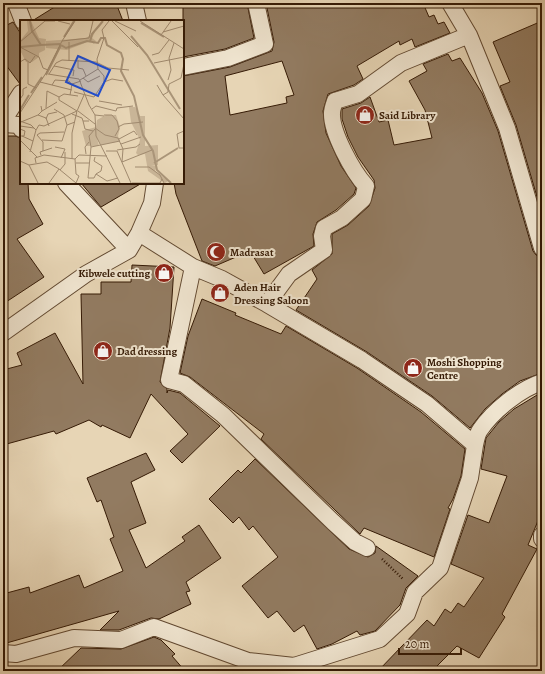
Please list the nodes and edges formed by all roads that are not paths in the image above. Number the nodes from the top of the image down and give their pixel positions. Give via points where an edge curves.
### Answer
1 (16, 3) edge
2 (134, 3) edge
3 (256, 3) edge
4 (450, 3) edge
5 (24, 20) edge
6 (138, 20) edge
7 (469, 35) junction
8 (184, 67) edge
9 (20, 95) edge
10 (3, 122) edge
11 (20, 127) edge
12 (67, 184) edge
13 (155, 184) edge
14 (139, 233) junction
15 (542, 248) edge
16 (128, 250) junction
17 (193, 267) junction
18 (267, 304) junction
19 (3, 333) edge
20 (542, 382) edge
21 (475, 445) junction
22 (542, 535) edge
23 (542, 539) edge
24 (367, 548) road end
25 (3, 653) edge
26 (296, 668) edge

1 - 5 street
2 - 6 street
3 - 8 street via 265,44 228,58
4 - 7 street
7 - 15 street via 507,128
7 - 18 street via 400,63 358,94 335,101 332,113 339,142 366,186 363,199 342,218 324,228 324,250 288,274
9 - 10 street
10 - 11 street
12 - 16 street
13 - 14 street via 152,203
14 - 16 street
14 - 17 street
16 - 19 street via 86,274
17 - 18 street via 222,279
17 - 24 street via 169,380 184,384 223,415 333,522 355,542
18 - 21 street via 362,360 427,404
20 - 21 street via 534,385 495,414 479,431
21 - 26 street via 470,478 440,568 415,592 407,614 380,639
22 - 23 street
25 - 26 street via 16,654 74,638 121,640 154,627 248,661

